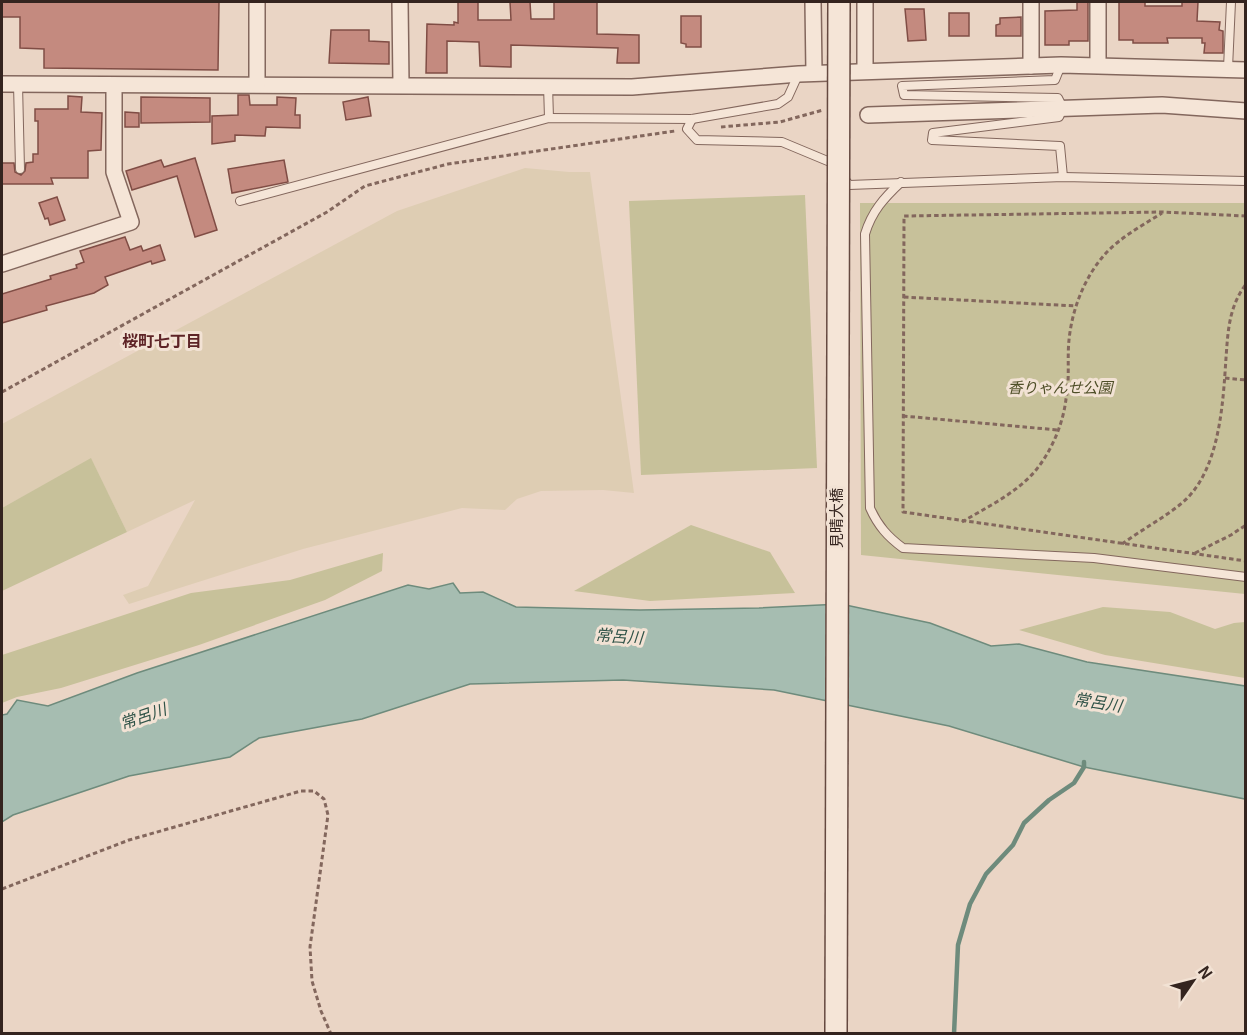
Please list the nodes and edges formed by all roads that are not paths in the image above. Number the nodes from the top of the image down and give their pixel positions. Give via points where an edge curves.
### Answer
1 (257, 2) edge
2 (400, 2) edge
3 (813, 2) edge
4 (839, 2) edge
5 (865, 2) edge
6 (1031, 2) edge
7 (1098, 2) edge
8 (1231, 2) edge
9 (1098, 64) junction
10 (1061, 65) junction
11 (1031, 66) junction
12 (1228, 68) junction
13 (1245, 70) edge
14 (866, 71) junction
15 (806, 73) junction
16 (2, 84) edge
17 (18, 84) junction
18 (257, 84) junction
19 (114, 85) junction
20 (401, 85) junction
21 (548, 85) junction
22 (1063, 108) junction
23 (1245, 111) edge
24 (868, 115) dead end
25 (549, 118) junction
26 (692, 118) junction
27 (20, 169) dead end
28 (1063, 177) junction
29 (1245, 181) edge
30 (901, 182) junction
31 (240, 201) dead end
32 (2, 264) edge
33 (1245, 577) edge
34 (836, 1034) edge

1 - 18 street
2 - 20 street
3 - 15 street
4 - 34 main road, 見晴大橋, bridge
5 - 14 street
6 - 11 street
7 - 9 street
8 - 12 lane
9 - 10 street
9 - 12 street
10 - 11 street
10 - 22 lane via 1055,80 902,86 904,94 1058,98
11 - 14 street
12 - 13 street
14 - 15 street
15 - 21 street via 632,87
15 - 26 lane via 778,104
16 - 17 street
17 - 19 street
17 - 27 lane
18 - 19 street
18 - 20 street
19 - 32 street via 114,172 131,222
20 - 21 street
21 - 25 lane
22 - 23 street via 1162,105
22 - 24 street
22 - 28 lane via 1059,117 933,133 932,140 1060,146
25 - 26 lane
25 - 31 lane
26 - 30 lane via 687,129 698,140 782,142 830,162 849,185
28 - 29 lane
28 - 30 lane
30 - 33 lane via 871,216 865,234 870,508 887,536 903,548 1094,558

